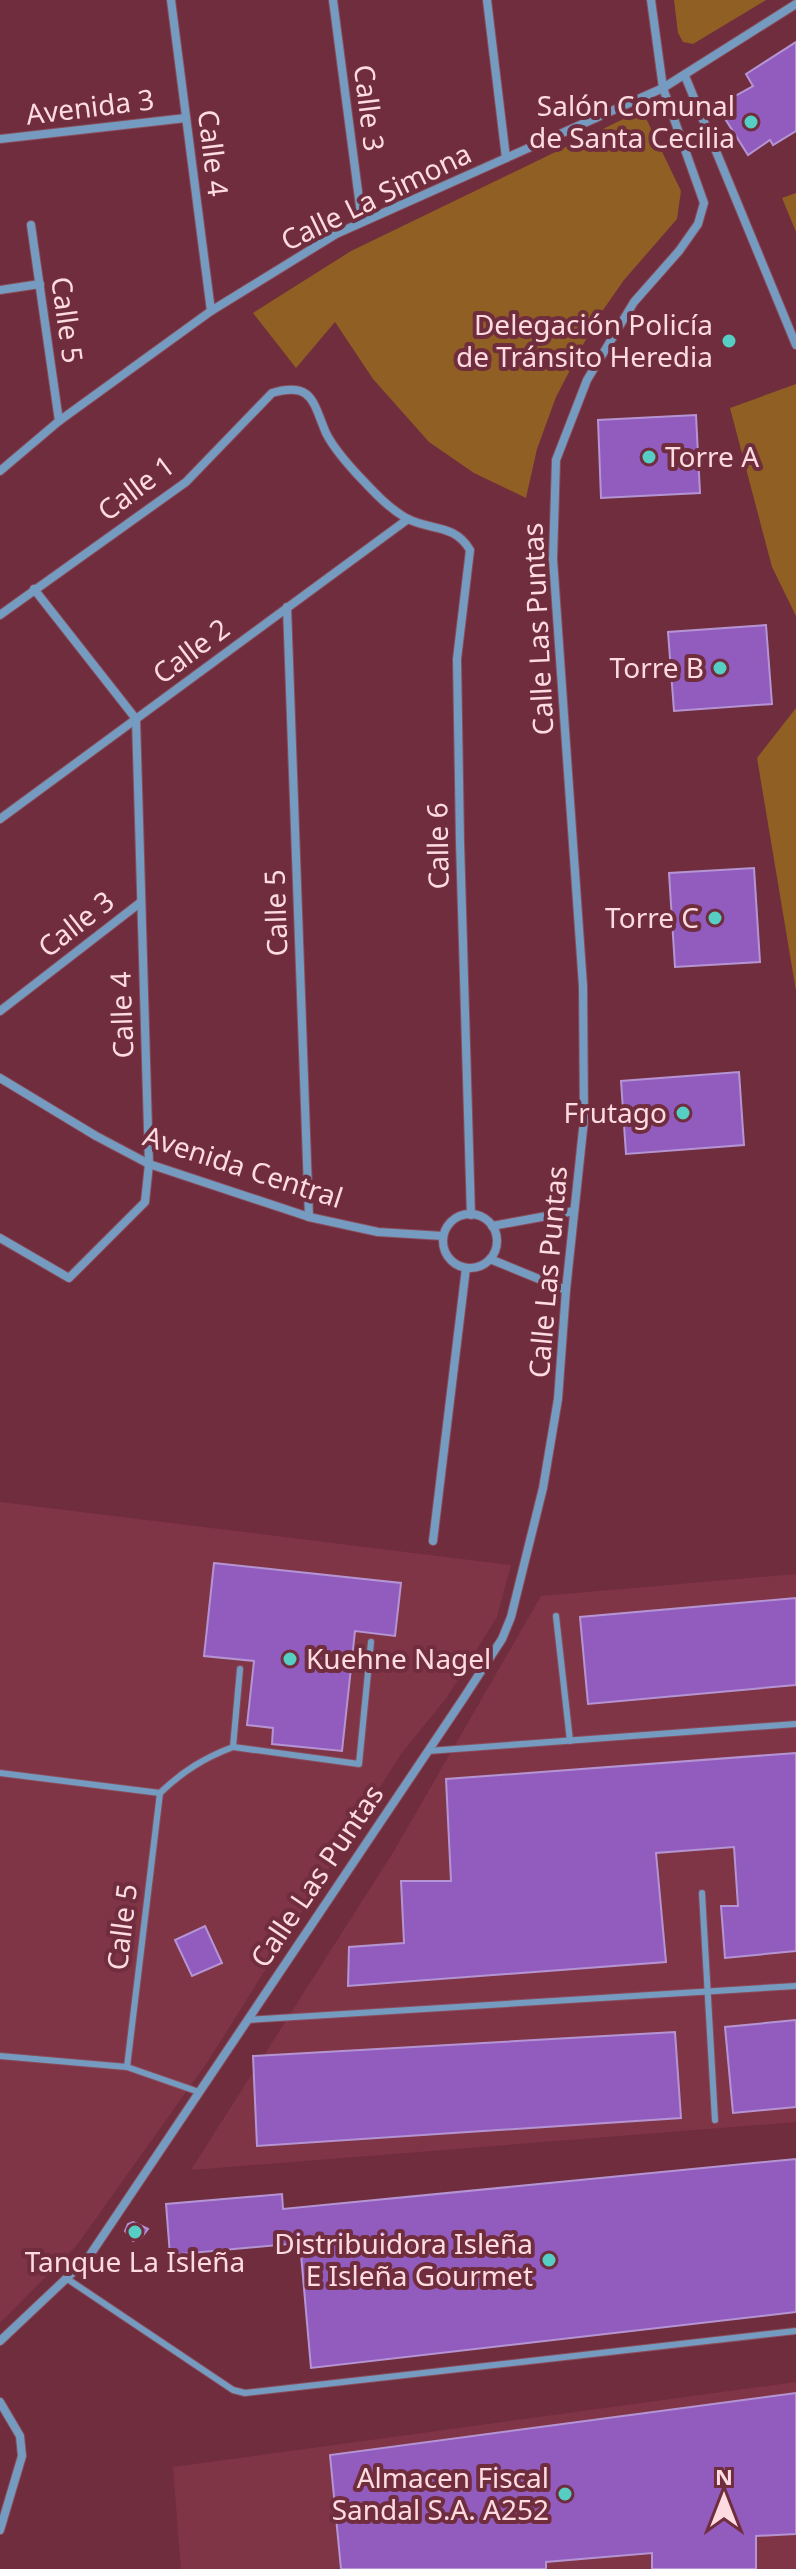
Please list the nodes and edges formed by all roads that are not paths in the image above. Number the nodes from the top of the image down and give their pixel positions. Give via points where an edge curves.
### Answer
1 (171, 0) edge
2 (333, 0) edge
3 (487, 0) edge
4 (651, 0) edge
5 (796, 4) edge
6 (685, 76) junction
7 (663, 88) junction
8 (186, 118) junction
9 (0, 139) edge
10 (506, 158) junction
11 (362, 222) junction
12 (31, 225) dead end
13 (40, 284) junction
14 (0, 290) edge
15 (211, 311) junction
16 (796, 345) edge
17 (59, 421) junction
18 (0, 471) edge
19 (408, 519) junction
20 (34, 589) junction
21 (287, 607) junction
22 (0, 615) edge
23 (136, 719) junction
24 (0, 819) edge
25 (141, 902) junction
26 (0, 1011) edge
27 (0, 1078) edge
28 (149, 1164) junction
29 (574, 1211) junction
30 (471, 1215) junction
31 (309, 1217) junction
32 (492, 1226) junction
33 (443, 1236) junction
34 (0, 1238) edge
35 (490, 1259) junction
36 (466, 1268) junction
37 (566, 1290) junction
38 (433, 1541) dead end
39 (556, 1616) dead end
40 (371, 1642) dead end
41 (240, 1669) dead end
42 (796, 1724) edge
43 (570, 1741) junction
44 (233, 1747) junction
45 (428, 1751) junction
46 (0, 1773) edge
47 (160, 1793) junction
48 (702, 1893) dead end
49 (796, 1986) edge
50 (708, 1992) junction
51 (247, 2020) junction
52 (0, 2056) edge
53 (127, 2067) junction
54 (199, 2092) junction
55 (715, 2120) dead end
56 (66, 2278) junction
57 (796, 2331) edge
58 (0, 2341) edge
59 (0, 2402) edge
60 (0, 2530) edge

1 - 8 street, Calle 4
2 - 11 street, Calle 3
3 - 10 street
4 - 7 street
5 - 6 street, Calle La Simona
6 - 7 street, Calle La Simona
6 - 16 street
7 - 10 street, Calle La Simona
7 - 29 street, Calle Las Puntas via 704,203 698,224 626,315 587,380 556,460 553,559 583,986 584,1120
8 - 9 street, Avenida 3
8 - 15 street, Calle 4
10 - 11 street, Calle La Simona
11 - 15 street, Calle La Simona
12 - 13 street, Calle 5
13 - 14 street
13 - 17 street, Calle 5
15 - 17 street, Calle La Simona
17 - 18 street, Calle La Simona
19 - 20 street, Calle 1 via 349,466 327,435 317,404 289,388 272,393 186,482
19 - 21 street, Calle 2
19 - 30 street, Calle 6 via 446,529 470,550 457,659
20 - 22 street, Calle 1
20 - 23 street
21 - 23 street, Calle 2
21 - 31 street, Calle 5
23 - 24 street, Calle 2
23 - 25 street, Calle 4
25 - 26 street, Calle 3
25 - 28 street, Calle 4
27 - 28 street, Avenida Central
28 - 31 street, Avenida Central
28 - 34 street, Calle 4 via 145,1202 69,1278
29 - 32 street
29 - 37 street, Calle Las Puntas
30 - 32 street
30 - 33 street via 453,1220
31 - 33 street, Avenida Central via 378,1232
32 - 35 street via 497,1243
33 - 36 street via 450,1259
35 - 36 street
35 - 37 street
36 - 38 street
37 - 45 street, Calle Las Puntas via 558,1399 516,1603 502,1639
39 - 43 lane
40 - 44 lane via 359,1764
41 - 44 lane
42 - 43 lane
43 - 45 lane
44 - 47 lane via 183,1771
45 - 51 street, Calle Las Puntas
46 - 47 lane
47 - 53 lane, Calle 5
48 - 50 lane
49 - 50 lane
50 - 51 lane
50 - 55 lane
51 - 54 street, Calle Las Puntas
52 - 53 lane
53 - 54 lane
54 - 56 street, Calle Las Puntas via 88,2258
56 - 57 lane via 245,2393
56 - 58 street, Calle Las Puntas
59 - 60 street via 20,2436 22,2456

